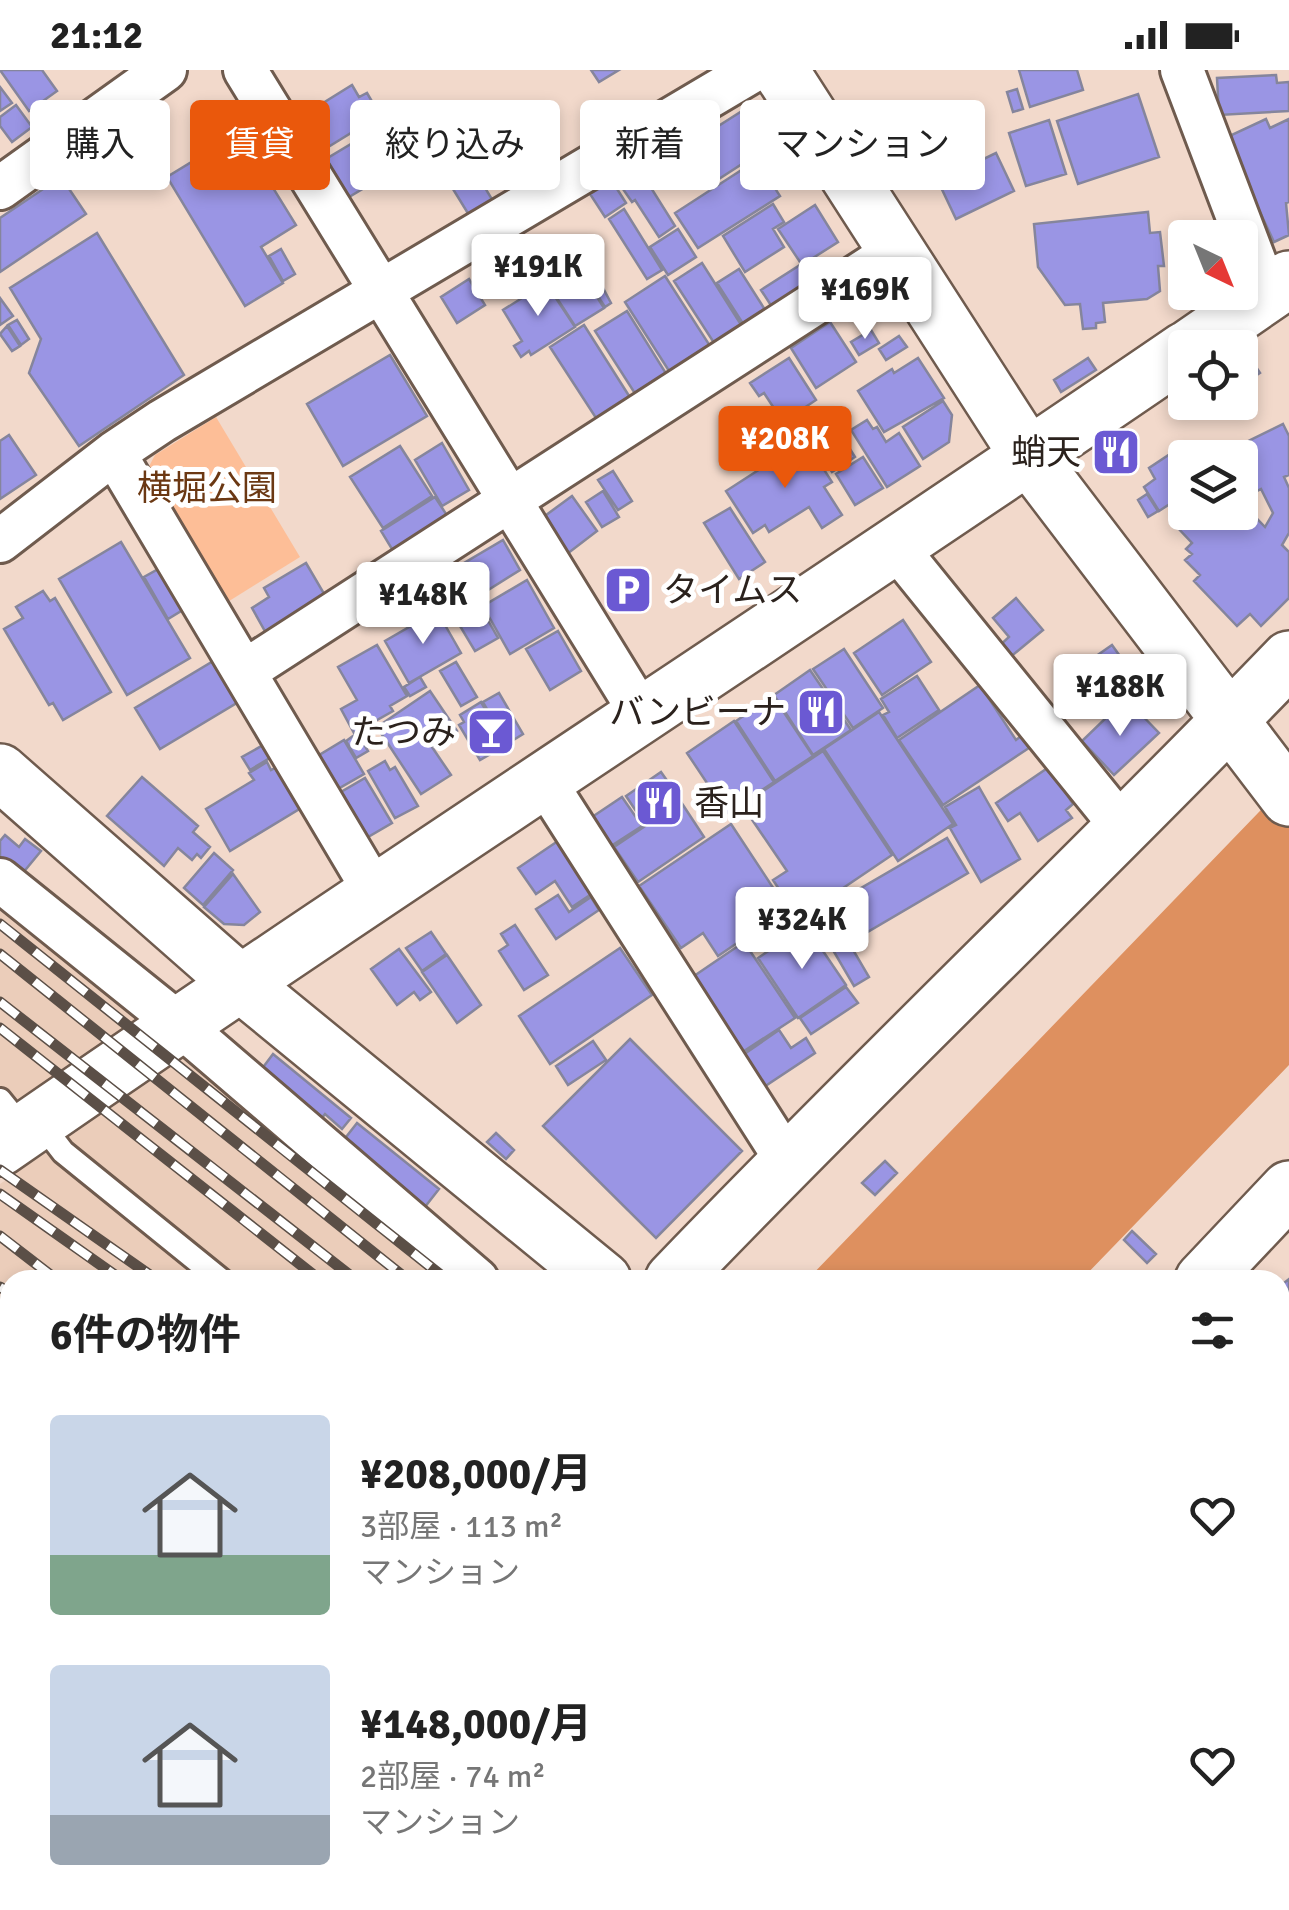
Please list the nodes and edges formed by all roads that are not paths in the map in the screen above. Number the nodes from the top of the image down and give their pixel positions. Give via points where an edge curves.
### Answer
1 (165, 70) edge
2 (245, 70) edge
3 (754, 70) edge
4 (780, 70) edge
5 (1182, 70) edge
6 (0, 188) edge
7 (896, 251) junction
8 (1278, 287) edge
9 (382, 291) junction
10 (1215, 330) edge
11 (1168, 362) edge
12 (114, 453) junction
13 (1029, 457) junction
14 (510, 499) junction
15 (0, 542) edge
16 (895, 546) junction
17 (1289, 659) edge
18 (245, 671) junction
19 (642, 715) junction
20 (1230, 720) junction
21 (0, 772) edge
22 (545, 782) junction
23 (1281, 788) edge
24 (1124, 828) junction
25 (0, 880) edge
26 (376, 894) junction
27 (240, 983) junction
28 (179, 1024) junction
29 (16, 1125) edge
30 (787, 1161) junction
31 (1289, 1189) edge
32 (209, 1270) edge
33 (466, 1270) edge
34 (591, 1270) edge
35 (683, 1270) edge
36 (1216, 1270) edge

1 - 6 street
2 - 9 street
3 - 9 street
4 - 7 street
5 - 8 street
7 - 13 street
7 - 14 street
8 - 10 street
9 - 12 street
9 - 14 street
11 - 13 street
12 - 15 street
12 - 18 street
13 - 16 street
13 - 20 street
14 - 18 street
14 - 19 street
16 - 19 street
16 - 24 street
17 - 20 street
18 - 26 street
19 - 22 street
20 - 23 street
20 - 24 street
21 - 27 street
22 - 26 street
22 - 30 street
24 - 30 street
25 - 28 street
26 - 27 street
27 - 28 street
27 - 34 street
28 - 29 street
28 - 33 street
29 - 32 lane via 63,1152
30 - 35 street
31 - 36 street

